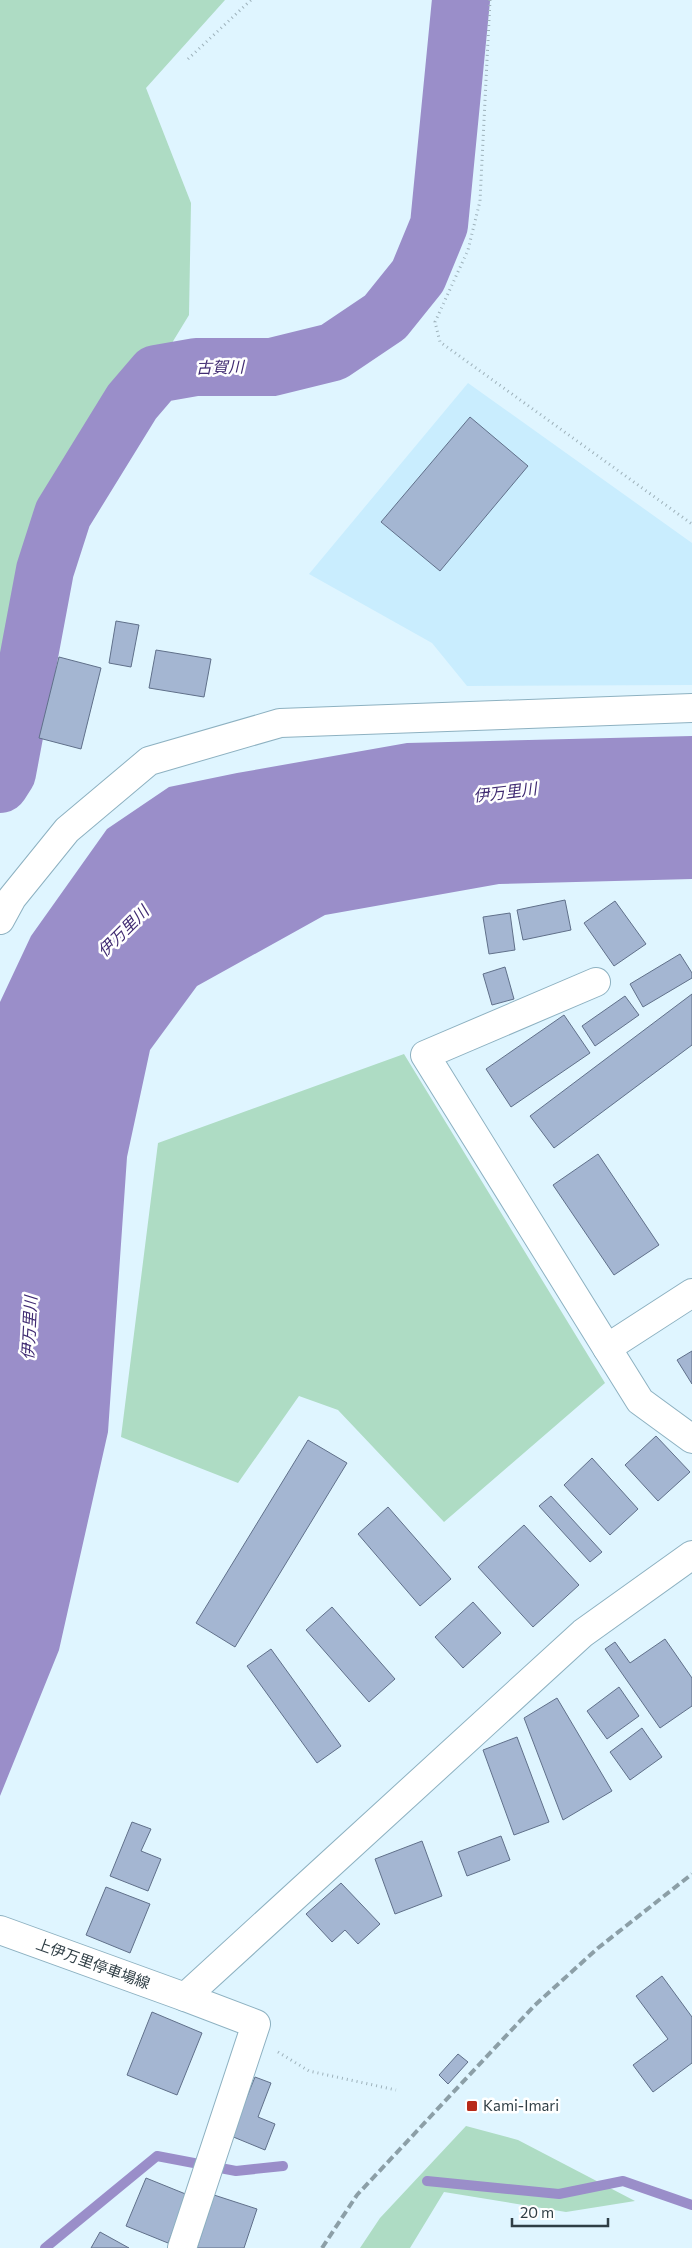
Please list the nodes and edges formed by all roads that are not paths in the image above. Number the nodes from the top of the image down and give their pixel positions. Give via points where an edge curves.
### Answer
1 (692, 708) edge
2 (0, 920) edge
3 (596, 982) dead end
4 (692, 1293) edge
5 (607, 1348) junction
6 (692, 1439) edge
7 (692, 1555) edge
8 (0, 1930) edge
9 (185, 1997) junction
10 (182, 2248) edge

1 - 2 street via 280,723 149,761 67,830 12,898
3 - 5 street via 425,1055
4 - 5 street
5 - 6 street via 640,1401
7 - 9 street via 583,1633
8 - 9 street, 上伊万里停車場線
9 - 10 street, 上伊万里停車場線 via 256,2024

